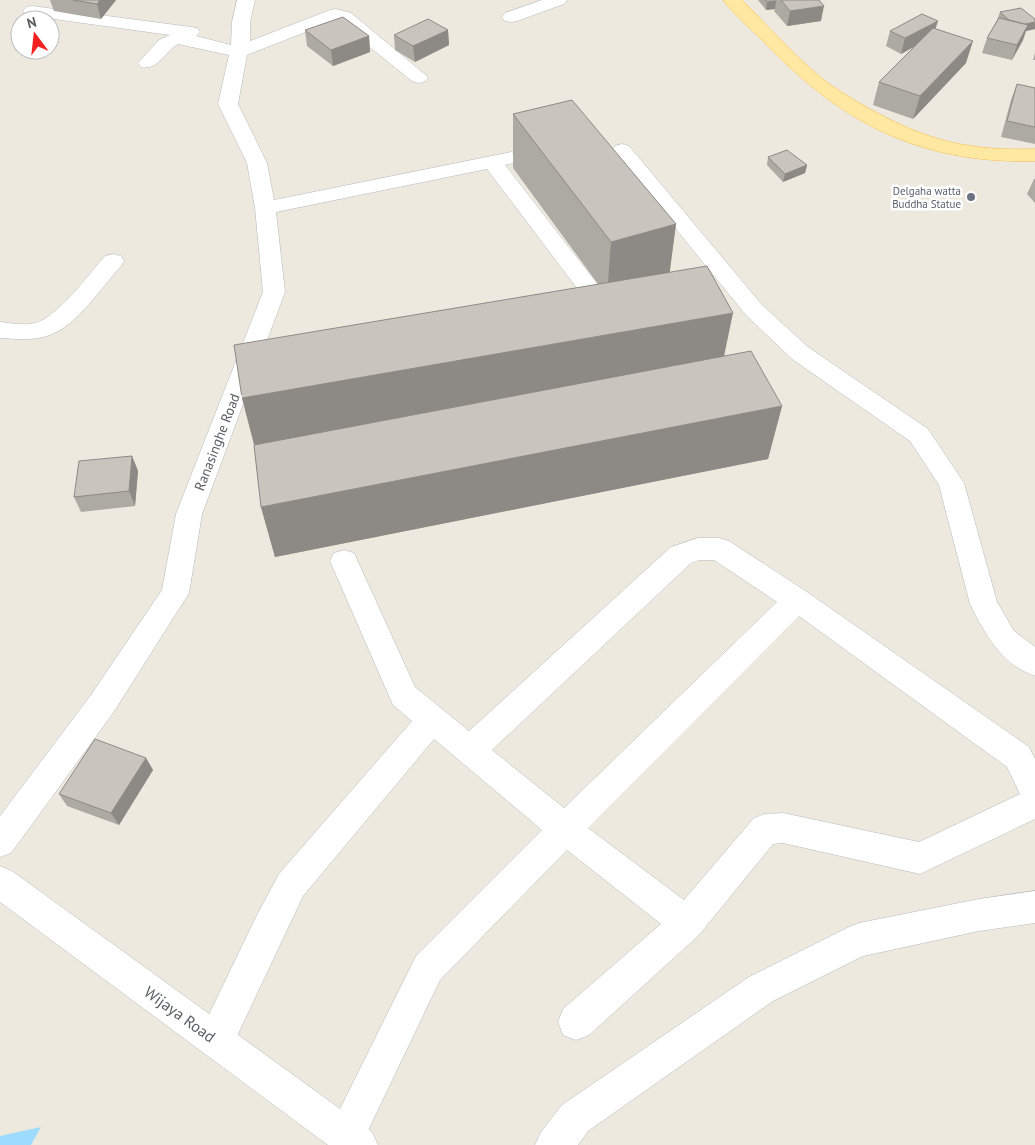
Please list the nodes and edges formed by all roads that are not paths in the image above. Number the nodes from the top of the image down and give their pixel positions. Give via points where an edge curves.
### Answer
1 (246, 0) edge
2 (558, 0) edge
3 (732, 0) edge
4 (60, 16) edge
5 (511, 17) dead end
6 (239, 46) junction
7 (147, 63) dead end
8 (419, 78) dead end
9 (622, 150) dead end
10 (528, 154) edge
11 (1035, 155) edge
12 (492, 162) junction
13 (265, 208) junction
14 (113, 261) dead end
15 (633, 308) edge
16 (0, 330) edge
17 (344, 561) dead end
18 (797, 600) junction
19 (1035, 664) edge
20 (432, 719) junction
21 (470, 750) junction
22 (1035, 792) edge
23 (1035, 803) edge
24 (565, 829) junction
25 (0, 842) edge
26 (0, 882) edge
27 (1035, 907) edge
28 (687, 923) junction
29 (576, 1022) dead end
30 (216, 1040) junction
31 (353, 1140) edge
32 (554, 1145) edge

1 - 6 street, Ranasinghe Road
2 - 5 street
3 - 11 main road via 806,74 884,126 911,139 965,154
4 - 6 street
6 - 7 street via 174,39
6 - 8 street via 336,14 345,17
6 - 13 street, Ranasinghe Road via 228,104 257,164
9 - 19 street via 726,290 754,310 800,353 919,435 950,483 984,604 1004,639
10 - 12 street
12 - 13 street
12 - 15 street via 594,295 616,308
13 - 25 street, Ranasinghe Road via 274,292 189,514 175,593 102,704
14 - 16 street via 57,322 41,330
17 - 20 street via 404,696
18 - 21 street via 719,549 698,549 681,554
18 - 22 street via 1018,757
18 - 24 street
20 - 21 street
20 - 30 street via 291,885
21 - 24 street
23 - 28 street via 920,858 783,828 765,829
24 - 28 street
24 - 31 street via 428,968
26 - 30 street, Wijaya Road
27 - 32 street via 859,940 762,989 575,1118
28 - 29 street
30 - 31 street, Wijaya Road

